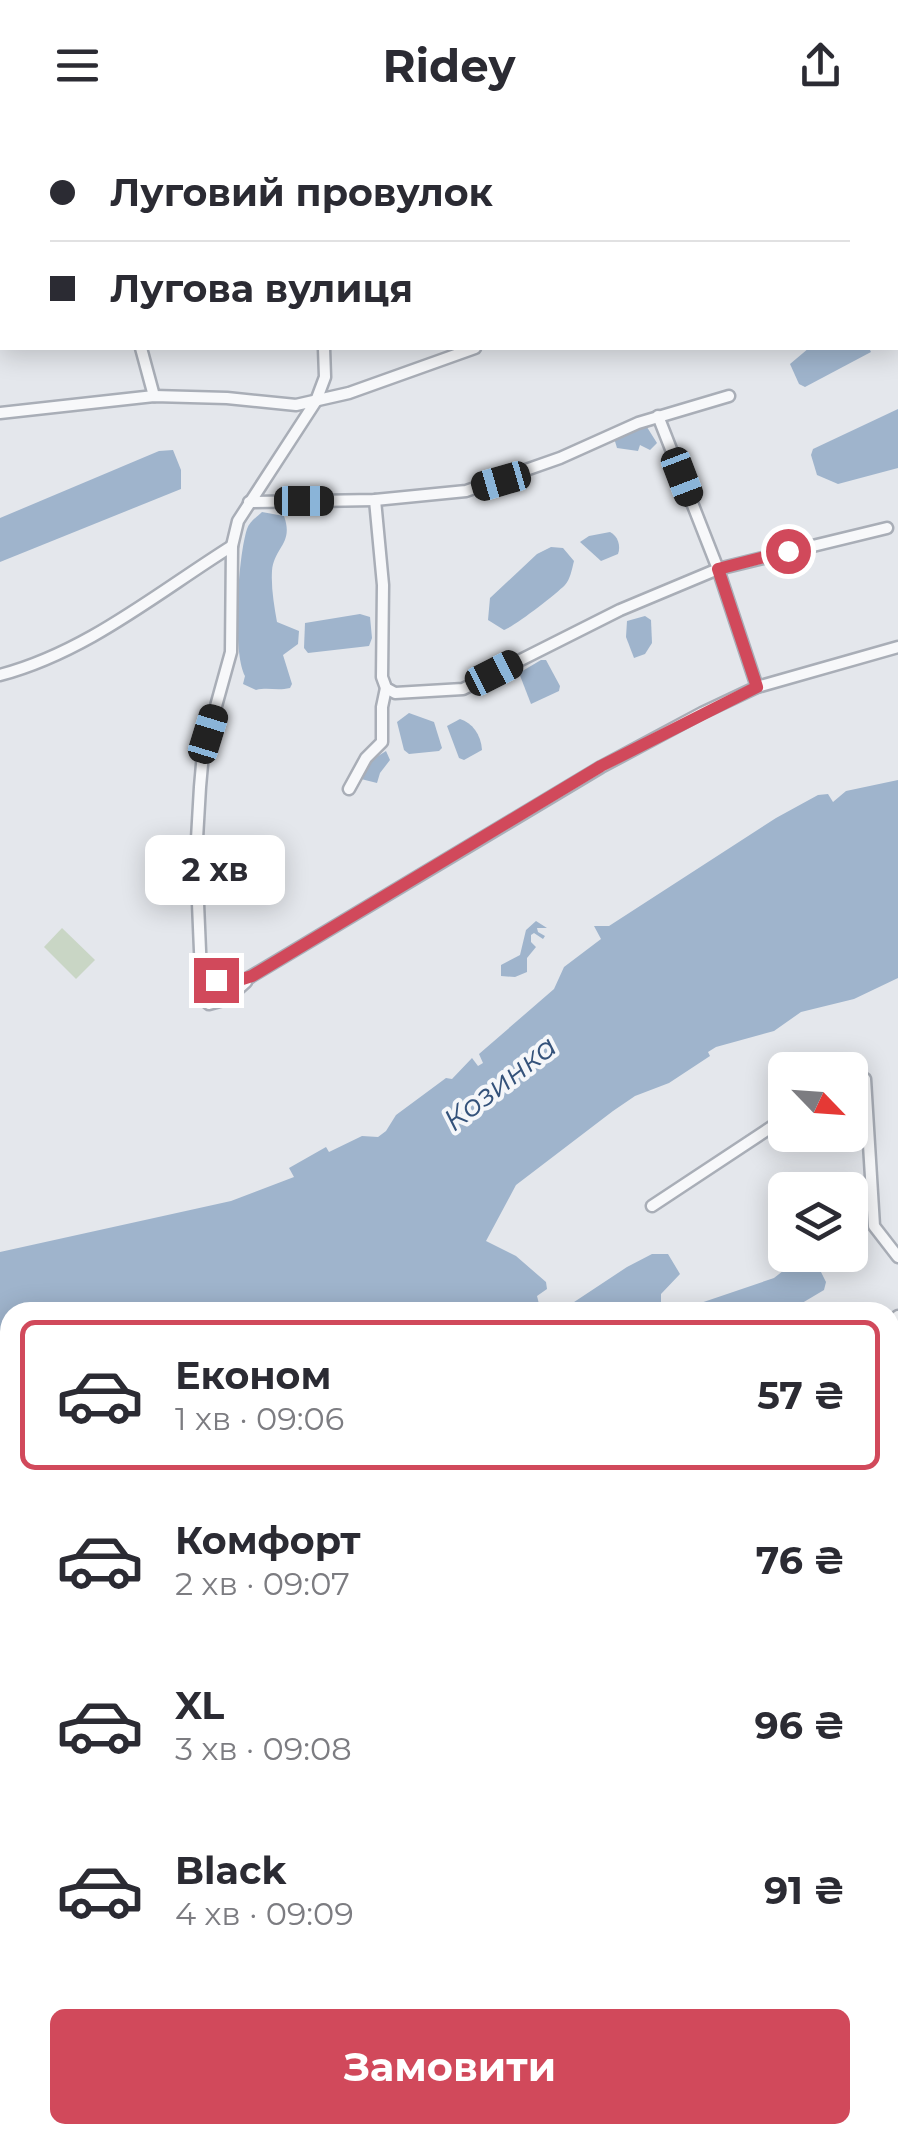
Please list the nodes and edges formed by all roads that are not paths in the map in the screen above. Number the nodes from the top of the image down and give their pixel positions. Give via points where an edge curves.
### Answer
1 (141, 350) edge
2 (324, 350) edge
3 (469, 350) edge
4 (154, 396) junction
5 (729, 396) dead end
6 (316, 402) junction
7 (0, 413) edge
8 (658, 416) junction
9 (375, 500) junction
10 (249, 502) junction
11 (886, 528) dead end
12 (232, 546) junction
13 (718, 569) junction
14 (898, 647) edge
15 (0, 675) edge
16 (757, 687) junction
17 (386, 688) junction
18 (349, 789) dead end
19 (202, 958) junction
20 (252, 976) junction
21 (868, 1128) edge
22 (768, 1129) edge
23 (652, 1206) dead end
24 (898, 1257) edge

1 - 4 street
2 - 6 street via 326,376
3 - 6 street
4 - 6 street
4 - 7 street
5 - 8 street
6 - 10 street
8 - 9 street via 501,481
8 - 13 street
9 - 10 street
9 - 17 street
10 - 12 street
11 - 13 street
12 - 15 street via 117,623 39,665
12 - 19 street via 230,652 200,787
13 - 16 street
13 - 17 street via 463,689
14 - 16 street
16 - 20 street via 601,766
17 - 18 street via 382,742
19 - 20 street via 221,982
19 - 20 street via 202,995 209,1004 226,999
21 - 24 street via 874,1226
22 - 23 street

